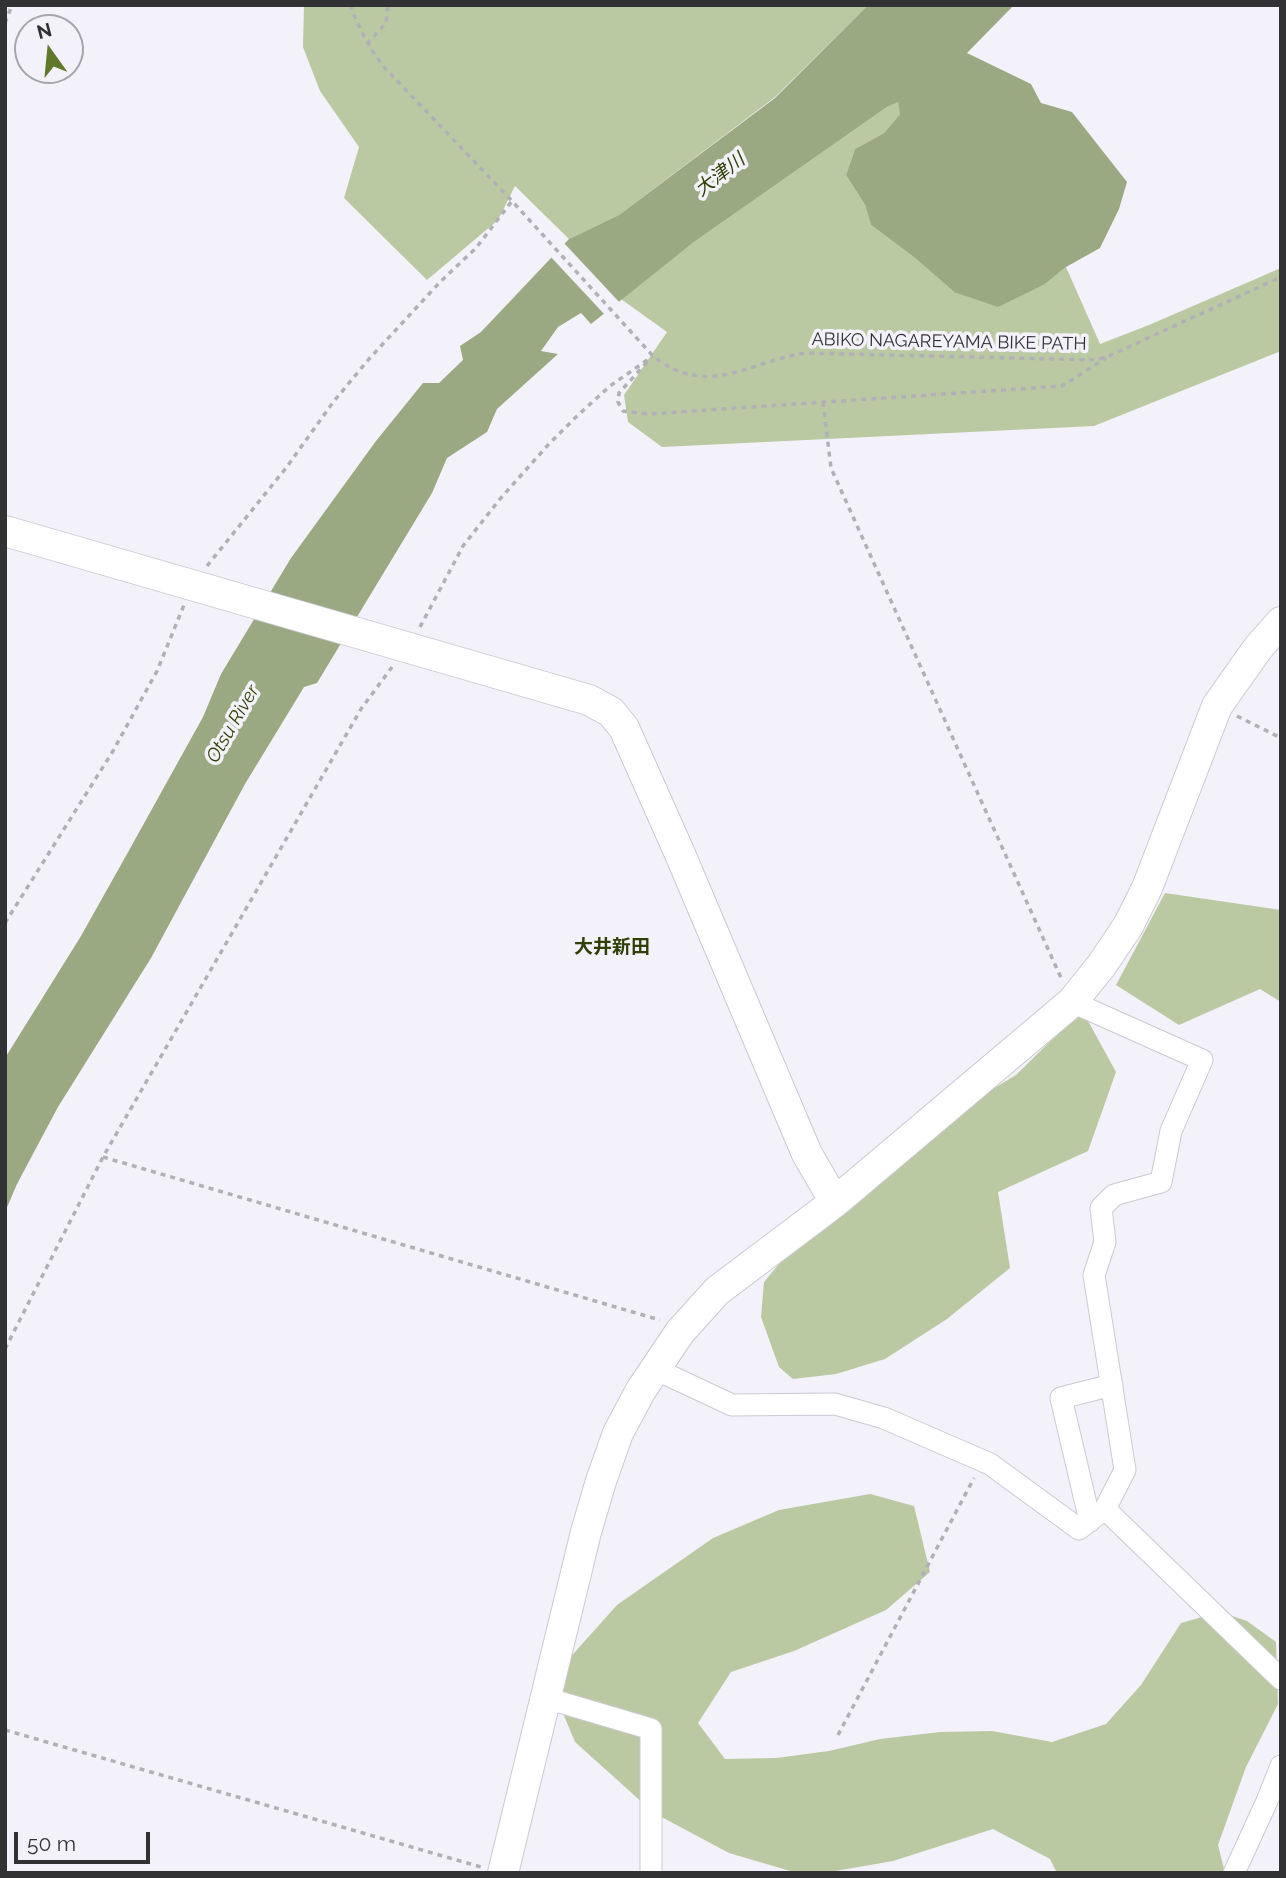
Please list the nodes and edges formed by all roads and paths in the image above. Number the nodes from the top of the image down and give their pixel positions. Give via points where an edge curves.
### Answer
1 (12, 5) edge
2 (350, 5) edge
3 (388, 5) edge
4 (5, 23) edge
5 (367, 44) junction
6 (512, 201) junction
7 (1281, 277) edge
8 (1111, 355) junction
9 (653, 356) junction
10 (823, 402) junction
11 (5, 531) edge
12 (192, 585) junction
13 (1281, 622) edge
14 (407, 646) junction
15 (1217, 706) junction
16 (1281, 738) edge
17 (5, 923) edge
18 (1072, 1002) junction
19 (103, 1157) junction
20 (835, 1202) junction
21 (680, 1332) junction
22 (5, 1349) edge
23 (655, 1369) junction
24 (1112, 1385) junction
25 (984, 1461) junction
26 (1098, 1515) junction
27 (1281, 1679) edge
28 (546, 1698) junction
29 (5, 1730) edge
30 (838, 1735) dead end
31 (1281, 1766) edge
32 (496, 1871) edge
33 (651, 1873) edge
34 (1234, 1873) edge

1 - 4 path
2 - 5 path, ABIKO NAGAREYAMA BIKE PATH
3 - 5 path via 386,23
5 - 6 path, ABIKO NAGAREYAMA BIKE PATH
6 - 9 path, ABIKO NAGAREYAMA BIKE PATH
6 - 12 path via 475,248 334,401
7 - 8 path, ABIKO NAGAREYAMA BIKE PATH
8 - 9 path, ABIKO NAGAREYAMA BIKE PATH via 1079,360 805,353 705,378 667,366
8 - 10 path via 1062,386
9 - 10 path via 619,393 623,411 648,414
9 - 14 path via 576,417 500,499 463,546
10 - 18 path via 831,468
11 - 12 street
12 - 14 street
12 - 17 path via 157,671 113,751
13 - 15 street
14 - 19 path via 361,709
14 - 20 street via 589,700 611,712 624,728 807,1154
15 - 16 path
15 - 18 street via 1141,901
18 - 20 street
18 - 24 street via 1202,1059 1171,1131 1161,1182 1114,1195 1101,1208 1105,1242 1094,1275
19 - 21 path via 667,1322
19 - 22 path
20 - 21 street via 717,1291
21 - 23 street
23 - 25 street via 732,1405 835,1404 884,1418
23 - 28 street via 618,1433 601,1481
24 - 26 street via 1125,1470
24 - 26 street via 1061,1398
25 - 26 street via 1079,1529
25 - 30 path
26 - 27 street
28 - 32 street
28 - 33 street via 651,1729
29 - 32 path
31 - 34 street

